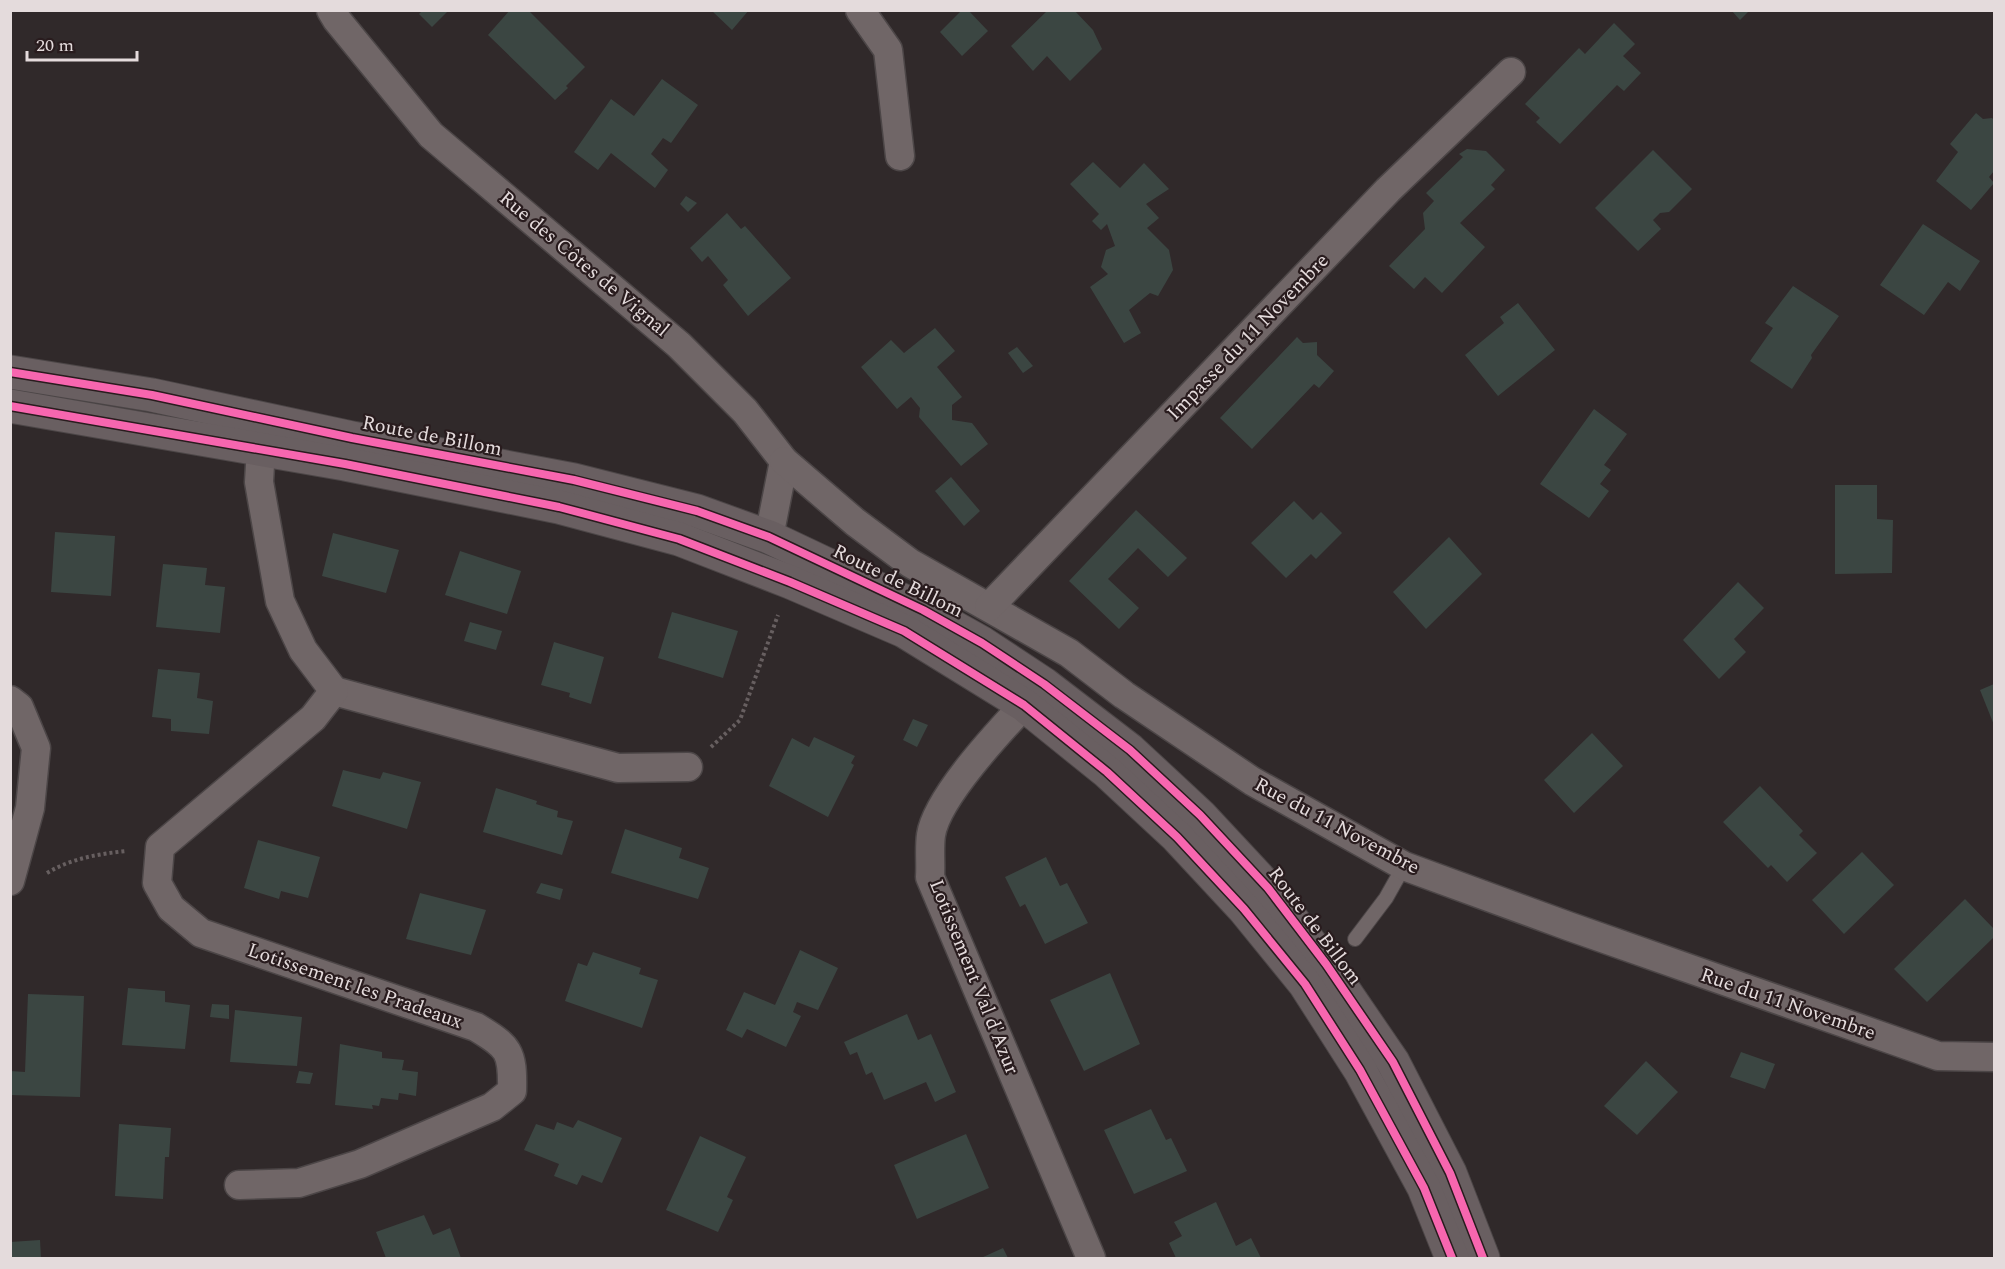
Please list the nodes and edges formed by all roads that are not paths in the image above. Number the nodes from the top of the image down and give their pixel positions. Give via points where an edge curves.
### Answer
1 (332, 10) edge
2 (860, 10) edge
3 (1511, 72) dead end
4 (900, 156) dead end
5 (10, 372) edge
6 (10, 406) edge
7 (261, 448) junction
8 (784, 460) junction
9 (769, 537) junction
10 (989, 608) junction
11 (334, 691) junction
12 (1034, 694) junction
13 (10, 700) edge
14 (688, 767) road end
15 (1404, 866) junction
16 (24, 880) edge
17 (1355, 939) dead end
18 (1995, 1057) edge
19 (239, 1185) dead end
20 (1091, 1258) edge
21 (1452, 1258) edge
22 (1483, 1258) edge

1 - 8 street, Rue des Côtes de Vignal via 431,135 679,345 745,411
2 - 4 street via 888,50
3 - 10 street, Impasse du 11 Novembre via 1388,190
5 - 9 main road, Route de Billom via 152,395 574,480 697,511
6 - 7 main road, Route de Billom
7 - 11 street via 259,482 280,601 303,650
7 - 12 main road, Route de Billom via 559,507 679,539 904,631
8 - 9 street
8 - 10 street, Rue du 11 Novembre via 855,522 910,563
9 - 12 main road, Route de Billom via 923,610 982,643
10 - 15 street, Rue du 11 Novembre via 1069,653 1252,782
11 - 14 street via 618,768
11 - 19 street, Lotissement les Pradeaux via 313,718 160,847 157,883 171,908 201,933 476,1027 501,1043 513,1064 512,1091 492,1107 360,1164 300,1183
12 - 20 street, Lotissement Val d'Azur via 942,804 931,834 930,877
12 - 21 main road, Route de Billom via 1107,772 1178,837 1305,984 1360,1070 1424,1188
12 - 22 main road, Route de Billom via 1130,750 1200,815 1268,888 1393,1062 1450,1173
13 - 16 street via 19,706 36,748
15 - 17 lane
15 - 18 street, Rue du 11 Novembre via 1938,1056

